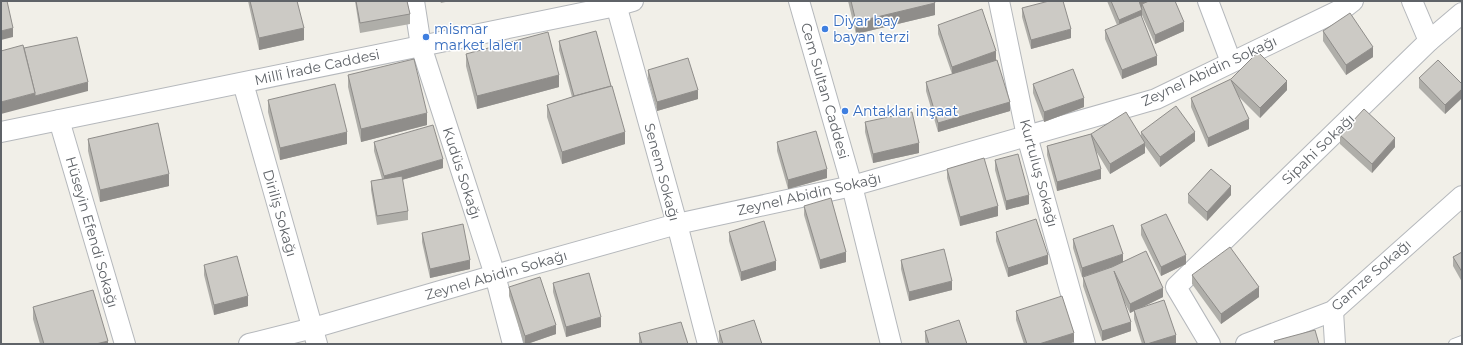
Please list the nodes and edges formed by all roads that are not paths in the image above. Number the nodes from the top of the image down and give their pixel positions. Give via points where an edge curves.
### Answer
1 (414, 1) edge
2 (799, 1) edge
3 (999, 1) edge
4 (1208, 1) edge
5 (1353, 1) edge
6 (1412, 1) edge
7 (622, 3) edge
8 (1462, 13) edge
9 (1429, 41) junction
10 (422, 46) junction
11 (1231, 62) junction
12 (243, 83) junction
13 (59, 120) junction
14 (1, 132) edge
15 (1027, 136) junction
16 (852, 186) junction
17 (1462, 196) edge
18 (677, 224) junction
19 (495, 275) junction
20 (1333, 311) junction
21 (315, 336) edge
22 (1462, 341) edge
23 (124, 344) edge
24 (249, 344) edge
25 (513, 344) edge
26 (708, 344) edge
27 (891, 344) edge
28 (1085, 344) edge
29 (1210, 344) edge
30 (1246, 344) edge
31 (1335, 344) edge
32 (1454, 344) edge

1 - 10 street, Kudüs Sokağı
2 - 16 street, Cem Sultan Caddesi
3 - 15 street, Kurtuluş Sokağı
4 - 11 street
5 - 11 street, Zeynel Abidin Sokağı via 1344,8
6 - 9 street
7 - 10 street, Millî İrade Caddesi
7 - 18 street, Senem Sokağı
8 - 9 street, Sipahi Sokağı
9 - 29 street, Sipahi Sokağı via 1176,288
10 - 12 street, Millî İrade Caddesi
10 - 19 street, Kudüs Sokağı
11 - 15 street, Zeynel Abidin Sokağı via 1156,99
12 - 13 street, Millî İrade Caddesi
12 - 21 street, Diriliş Sokağı
13 - 14 street, Millî İrade Caddesi
13 - 23 street, Hüseyin Efendi Sokağı
15 - 16 street, Zeynel Abidin Sokağı
15 - 28 street, Kurtuluş Sokağı
16 - 18 street, Zeynel Abidin Sokağı
16 - 27 street, Cem Sultan Caddesi
17 - 20 street, Gamze Sokağı
18 - 19 street, Zeynel Abidin Sokağı
18 - 26 street, Senem Sokağı
19 - 21 street, Zeynel Abidin Sokağı
19 - 25 street, Kudüs Sokağı
20 - 30 street, Gamze Sokağı
20 - 31 street
21 - 24 street, Zeynel Abidin Sokağı
22 - 32 lane

